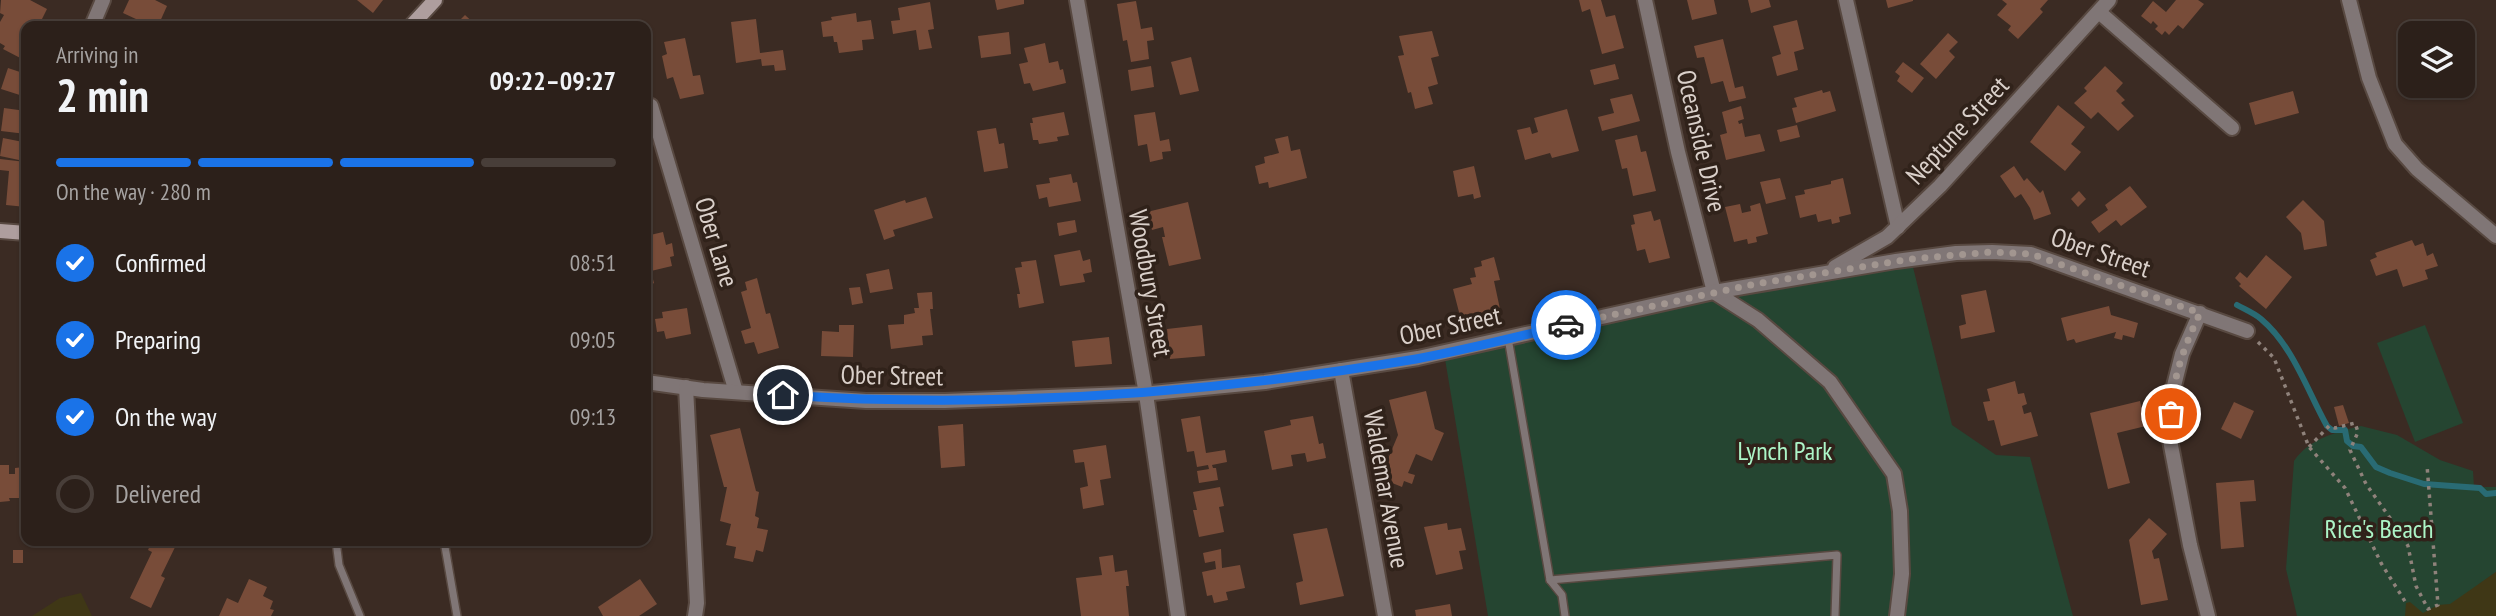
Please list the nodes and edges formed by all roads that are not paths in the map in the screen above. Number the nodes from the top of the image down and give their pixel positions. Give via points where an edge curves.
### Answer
1 (103, 0) edge
2 (435, 0) edge
3 (1077, 0) edge
4 (1645, 0) edge
5 (1846, 0) edge
6 (2109, 0) edge
7 (2349, 0) edge
8 (2099, 12) junction
9 (94, 21) edge
10 (416, 21) edge
11 (651, 106) dead end
12 (2232, 128) dead end
13 (1898, 227) junction
14 (0, 231) edge
15 (21, 233) edge
16 (2496, 236) edge
17 (1824, 273) junction
18 (1714, 292) junction
19 (2200, 313) junction
20 (2247, 331) road end
21 (1508, 338) junction
22 (1341, 370) junction
23 (651, 383) edge
24 (686, 387) junction
25 (736, 392) junction
26 (1146, 394) junction
27 (337, 546) edge
28 (445, 546) edge
29 (1550, 580) junction
30 (360, 616) edge
31 (457, 616) edge
32 (695, 616) edge
33 (1178, 616) edge
34 (1385, 616) edge
35 (1565, 616) edge
36 (1836, 616) edge
37 (1897, 616) edge
38 (2208, 616) edge

1 - 9 street
2 - 10 main road
3 - 26 street, Woodbury Street
4 - 18 street, Oceanside Drive
5 - 13 street
6 - 8 street, Neptune Street
7 - 16 street via 2369,78 2395,144 2417,169
8 - 12 street
8 - 13 street, Neptune Street
11 - 25 street, Ober Lane
13 - 17 street, Neptune Street
14 - 15 main road
17 - 18 street, Ober Street
17 - 19 street, Ober Street via 1956,253 2031,254
18 - 21 street, Ober Street
18 - 37 street via 1758,320 1830,382 1894,474 1902,574
19 - 20 street, Ober Street
19 - 38 street via 2182,354 2172,394 2169,435
21 - 22 street, Ober Street
21 - 29 lane
22 - 26 street, Ober Street
22 - 34 street, Waldemar Avenue
23 - 24 street, Ober Street
24 - 25 street, Ober Street
24 - 32 street
25 - 26 street, Ober Street via 866,401
26 - 33 street, Woodbury Street
27 - 30 lane via 338,565
28 - 31 lane
29 - 35 lane via 1562,595
29 - 36 lane via 1837,555

